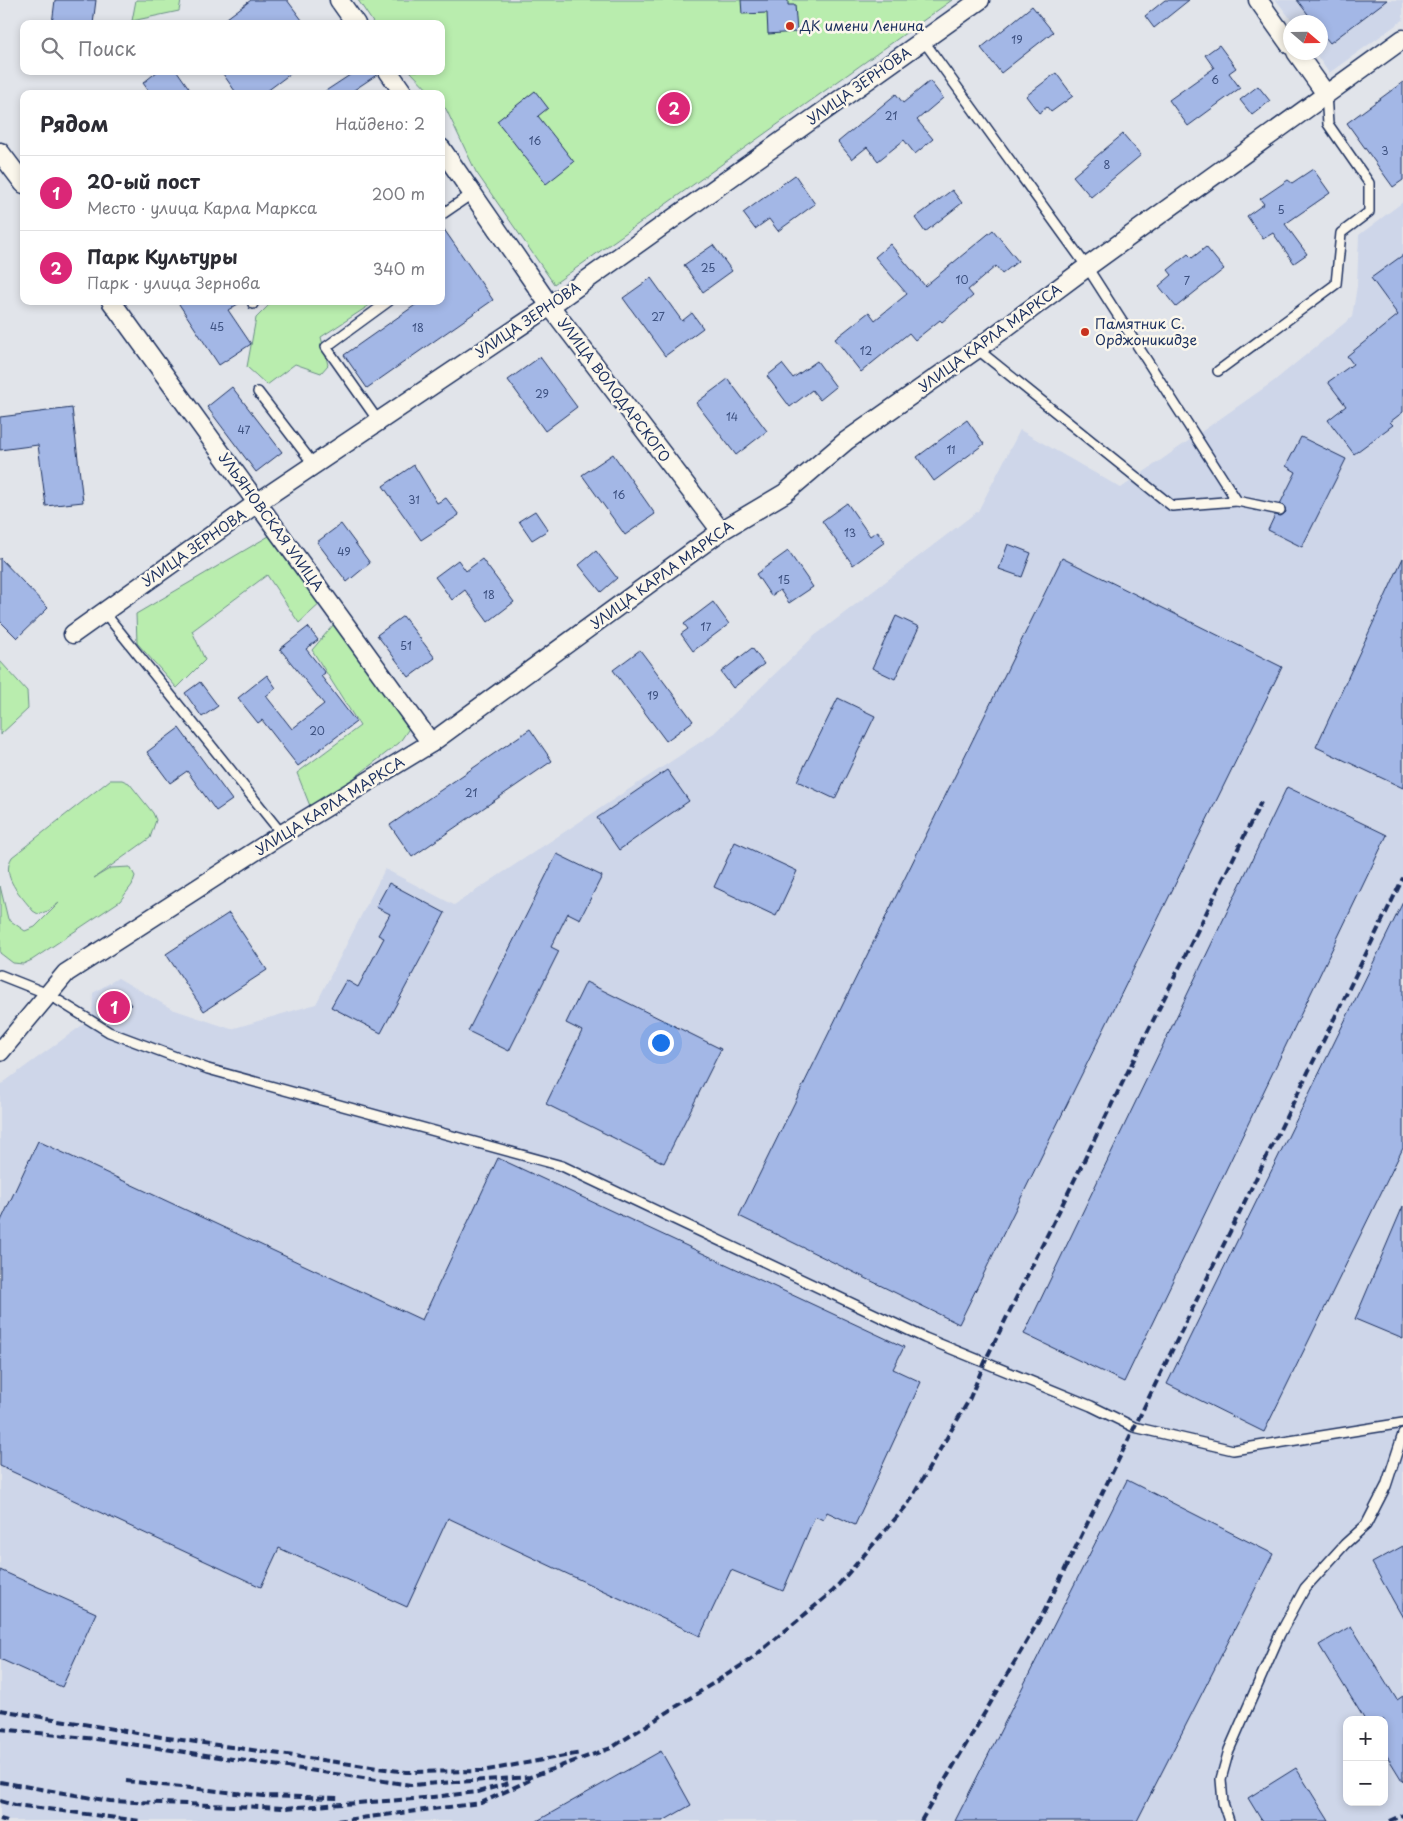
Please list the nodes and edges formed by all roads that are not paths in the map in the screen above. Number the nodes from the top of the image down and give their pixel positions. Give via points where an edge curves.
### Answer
1 (339, 0) edge
2 (980, 0) edge
3 (1258, 0) edge
4 (353, 20) edge
5 (1283, 35) edge
6 (1403, 39) edge
7 (923, 40) junction
8 (1302, 60) edge
9 (391, 75) edge
10 (401, 90) edge
11 (1326, 94) junction
12 (0, 152) edge
13 (445, 154) edge
14 (20, 179) edge
15 (473, 193) junction
16 (445, 212) edge
17 (1087, 267) junction
18 (114, 305) edge
19 (384, 305) edge
20 (550, 306) junction
21 (977, 349) junction
22 (1218, 371) dead end
23 (258, 392) dead end
24 (378, 422) junction
25 (314, 465) junction
26 (1237, 501) junction
27 (257, 503) junction
28 (1280, 510) dead end
29 (721, 532) junction
30 (104, 612) junction
31 (73, 634) dead end
32 (430, 743) junction
33 (282, 834) junction
34 (0, 975) edge
35 (48, 994) junction
36 (0, 1052) edge
37 (1403, 1424) edge
38 (1403, 1434) edge
39 (1229, 1821) edge

1 - 4 street
2 - 7 street, УЛИЦА ЗЕРНОВА
3 - 5 street
6 - 11 street, УЛИЦА КАРЛА МАРКСА
7 - 17 lane
7 - 20 street, УЛИЦА ЗЕРНОВА
8 - 11 street
9 - 10 street
11 - 17 street, УЛИЦА КАРЛА МАРКСА
11 - 22 lane via 1328,124 1369,183 1369,212 1341,233 1336,284
12 - 14 street
13 - 15 street, УЛИЦА ВОЛОДАРСКОГО
15 - 16 lane
15 - 20 street, УЛИЦА ВОЛОДАРСКОГО
17 - 21 street, УЛИЦА КАРЛА МАРКСА
17 - 26 lane
18 - 27 street, УЛЬЯНОВСКАЯ УЛИЦА
19 - 24 lane via 326,348
20 - 24 street, УЛИЦА ЗЕРНОВА
20 - 29 street, УЛИЦА ВОЛОДАРСКОГО
21 - 26 lane via 1172,506
21 - 29 street, УЛИЦА КАРЛА МАРКСА via 846,441 785,493
23 - 25 lane
24 - 25 street, УЛИЦА ЗЕРНОВА
25 - 27 street, УЛИЦА ЗЕРНОВА
26 - 28 lane
27 - 30 street, УЛИЦА ЗЕРНОВА
27 - 32 street, УЛЬЯНОВСКАЯ УЛИЦА
29 - 32 street, УЛИЦА КАРЛА МАРКСА
30 - 31 street, УЛИЦА ЗЕРНОВА
30 - 33 lane
32 - 33 street, УЛИЦА КАРЛА МАРКСА
33 - 35 street, УЛИЦА КАРЛА МАРКСА via 66,973
34 - 35 lane
35 - 36 street, УЛИЦА КАРЛА МАРКСА
35 - 37 lane via 109,1032 208,1069 562,1166 924,1338 1091,1406 1134,1427 1233,1450
38 - 39 lane via 1386,1486 1366,1525 1305,1588 1280,1634 1229,1750 1221,1779 1223,1803

